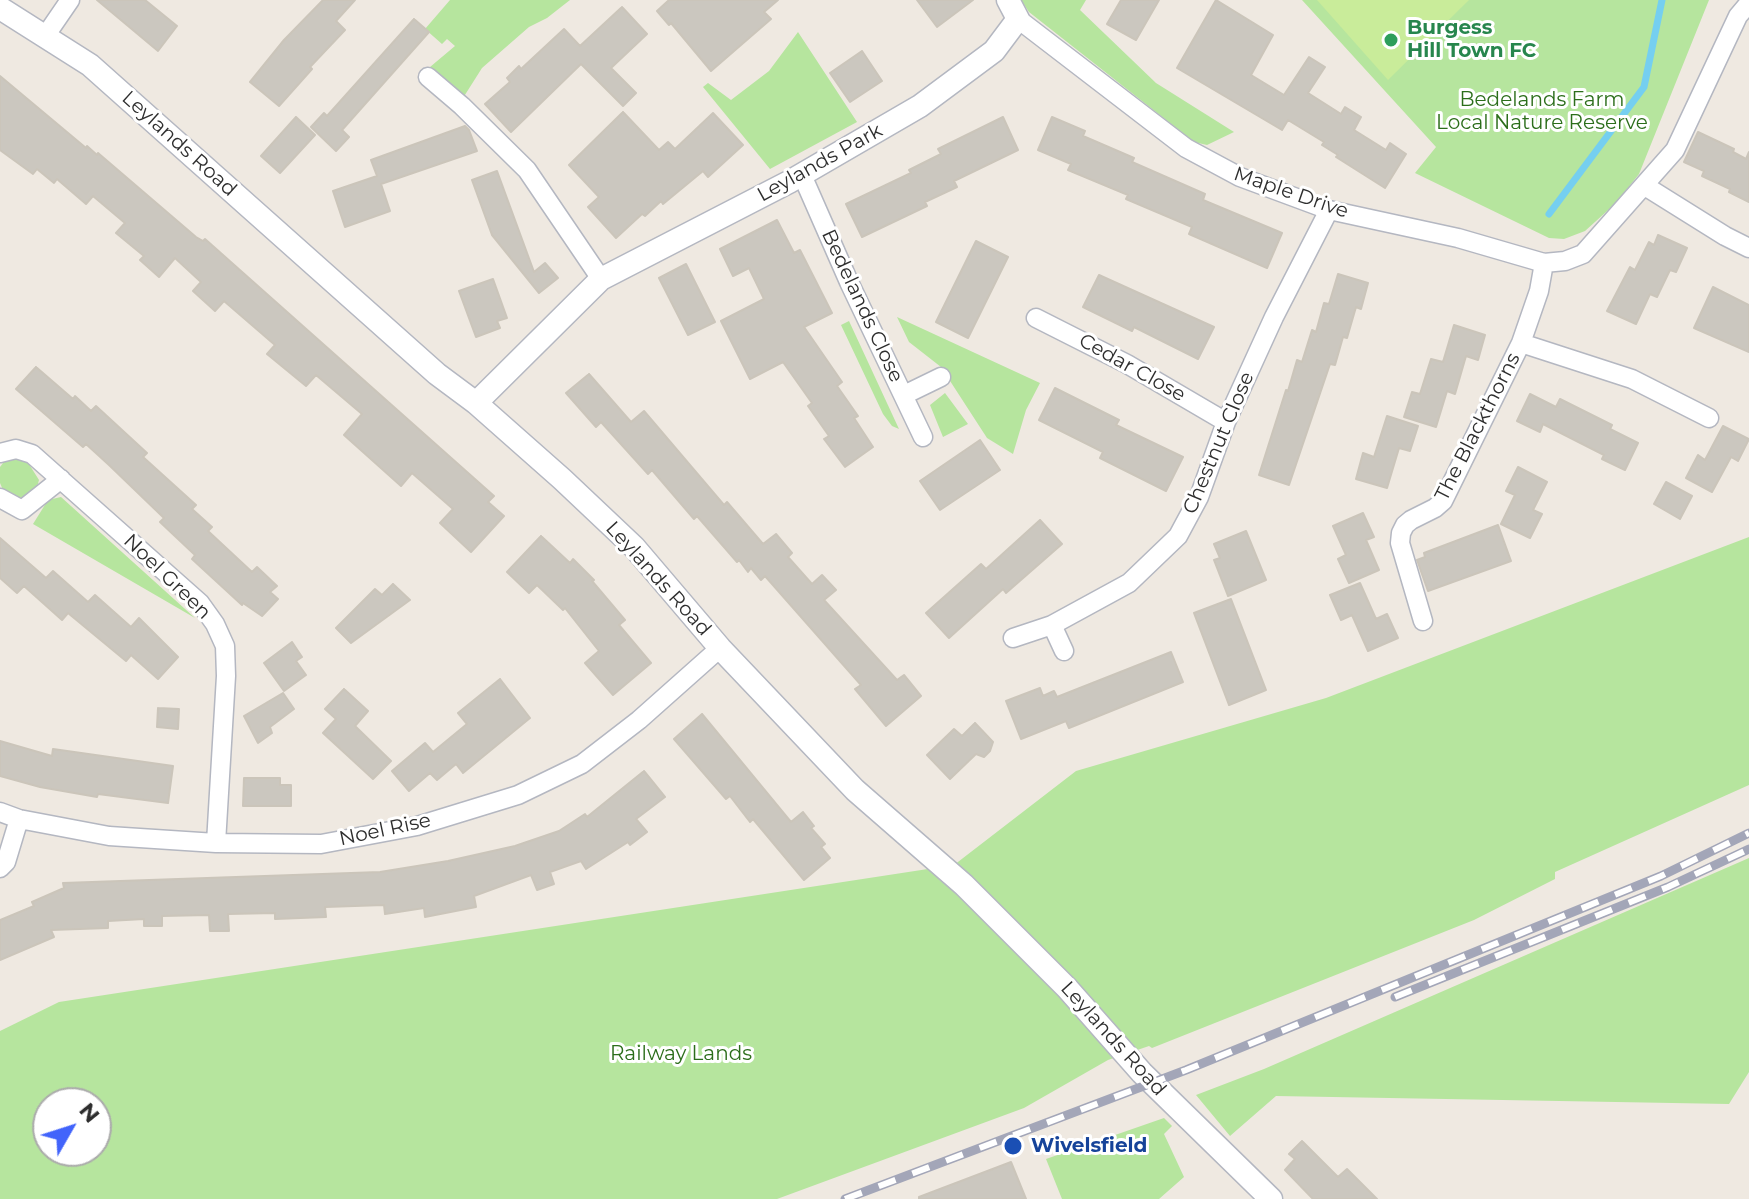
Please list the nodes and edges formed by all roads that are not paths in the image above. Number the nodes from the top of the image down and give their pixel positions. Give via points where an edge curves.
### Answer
1 (70, 0) edge
2 (1749, 3) edge
3 (0, 8) edge
4 (1013, 9) edge
5 (46, 35) junction
6 (428, 77) dead end
7 (802, 175) junction
8 (1645, 186) junction
9 (1329, 210) junction
10 (1749, 248) edge
11 (1544, 263) junction
12 (601, 279) junction
13 (1036, 318) dead end
14 (1521, 343) junction
15 (941, 377) dead end
16 (904, 395) junction
17 (476, 403) junction
18 (1709, 418) dead end
19 (1226, 422) junction
20 (923, 437) dead end
21 (0, 453) edge
22 (61, 479) junction
23 (0, 498) edge
24 (1423, 621) dead end
25 (1052, 625) junction
26 (1013, 638) dead end
27 (720, 648) junction
28 (1064, 651) dead end
29 (0, 812) edge
30 (19, 819) junction
31 (216, 843) junction
32 (0, 868) edge
33 (1271, 1199) edge

1 - 5 street
2 - 8 street, Maple Drive via 1675,150
3 - 5 street, Leylands Road
4 - 7 street, Leylands Park via 994,51 920,106
4 - 9 street, Maple Drive via 1186,148 1240,177
5 - 17 street, Leylands Road via 90,65
6 - 12 street via 527,170
7 - 12 street, Leylands Park
7 - 16 street, Bedelands Close
8 - 10 street
8 - 11 street, Maple Drive via 1583,254
9 - 11 street, Maple Drive
9 - 19 street, Chestnut Close
11 - 14 street, The Blackthorns
12 - 17 street, Leylands Park
13 - 19 street, Cedar Close
14 - 18 street via 1632,379
14 - 24 street, The Blackthorns via 1443,501 1411,520 1401,533
15 - 16 street
16 - 20 street, Bedelands Close
17 - 27 street, Leylands Road via 634,547
19 - 25 street, Chestnut Close via 1199,497 1178,536 1129,583
21 - 22 street, Noel Green via 16,449 32,454
22 - 23 street via 22,510
22 - 31 street, Noel Green via 200,603 225,646
25 - 26 street, Chestnut Close
25 - 28 street
27 - 31 street, Noel Rise via 582,764 518,795 417,826 321,844
27 - 33 street, Leylands Road via 855,790 964,885 1067,988 1164,1095
29 - 30 street, Noel Rise
30 - 31 street, Noel Rise via 109,836
30 - 32 street

